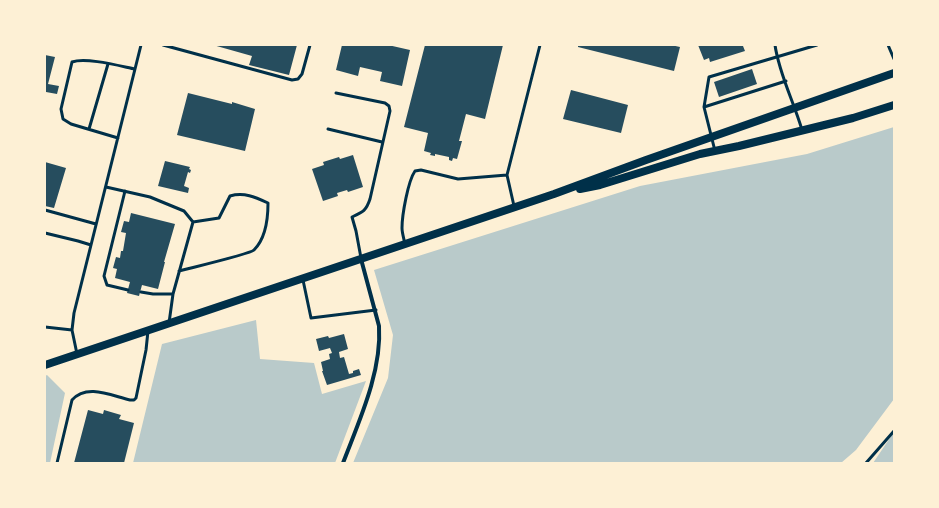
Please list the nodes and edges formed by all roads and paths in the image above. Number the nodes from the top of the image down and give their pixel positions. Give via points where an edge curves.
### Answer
1 (142, 45) edge
2 (163, 45) edge
3 (310, 45) edge
4 (540, 45) edge
5 (775, 45) edge
6 (817, 45) edge
7 (888, 45) edge
8 (777, 57) junction
9 (894, 59) edge
10 (108, 64) junction
11 (135, 69) junction
12 (894, 73) edge
13 (786, 81) junction
14 (336, 93) dead end
15 (894, 105) edge
16 (704, 107) junction
17 (795, 108) junction
18 (89, 129) junction
19 (328, 129) dead end
20 (802, 130) junction
21 (711, 137) junction
22 (118, 138) junction
23 (382, 142) junction
24 (715, 151) junction
25 (507, 175) junction
26 (106, 187) junction
27 (125, 191) junction
28 (554, 194) junction
29 (514, 208) junction
30 (45, 210) edge
31 (193, 222) junction
32 (96, 224) junction
33 (45, 234) edge
34 (405, 244) junction
35 (91, 245) junction
36 (361, 258) junction
37 (179, 271) junction
38 (302, 279) junction
39 (128, 290) dead end
40 (140, 292) dead end
41 (173, 294) junction
42 (376, 310) junction
43 (169, 323) junction
44 (45, 327) edge
45 (72, 330) junction
46 (149, 330) junction
47 (77, 354) junction
48 (45, 365) edge
49 (894, 431) edge
50 (57, 463) edge
51 (343, 463) edge
52 (866, 463) edge

1 - 11 lane
2 - 3 lane via 292,80 298,79 302,74
4 - 25 lane
5 - 8 lane
6 - 8 lane
7 - 9 lane
8 - 13 lane
8 - 16 lane via 709,77
10 - 11 lane
10 - 18 lane
10 - 18 lane via 78,60 72,62 61,109 62,119
11 - 22 lane
12 - 17 main road
13 - 16 lane
13 - 17 lane
14 - 23 lane via 389,106
15 - 20 main road
16 - 21 lane
17 - 20 lane
17 - 21 main road
18 - 22 lane
19 - 23 lane
20 - 24 main road
21 - 24 lane
21 - 28 main road
22 - 26 lane
23 - 36 lane via 368,206 363,213 352,217
24 - 28 main road via 675,160 600,185
25 - 29 lane
25 - 34 lane via 458,179 421,170 415,171 404,212 402,228
26 - 27 lane
26 - 32 lane
27 - 31 lane via 150,197 184,211
27 - 39 lane via 104,276 107,285
28 - 29 main road
29 - 34 main road
30 - 32 lane
31 - 37 lane
31 - 37 lane via 219,218 230,196 238,193 268,203 268,217 261,241 253,251
32 - 35 lane
33 - 35 lane
34 - 36 main road
35 - 45 lane
36 - 38 main road
36 - 42 street
37 - 41 lane
38 - 42 lane via 312,318
38 - 43 main road
40 - 41 lane
41 - 43 lane
42 - 51 street via 380,337 378,358 369,393
43 - 46 main road
44 - 45 lane
45 - 47 lane
46 - 47 main road
46 - 50 lane via 136,398 130,400 92,390 76,395 72,400
47 - 48 main road
49 - 52 lane

